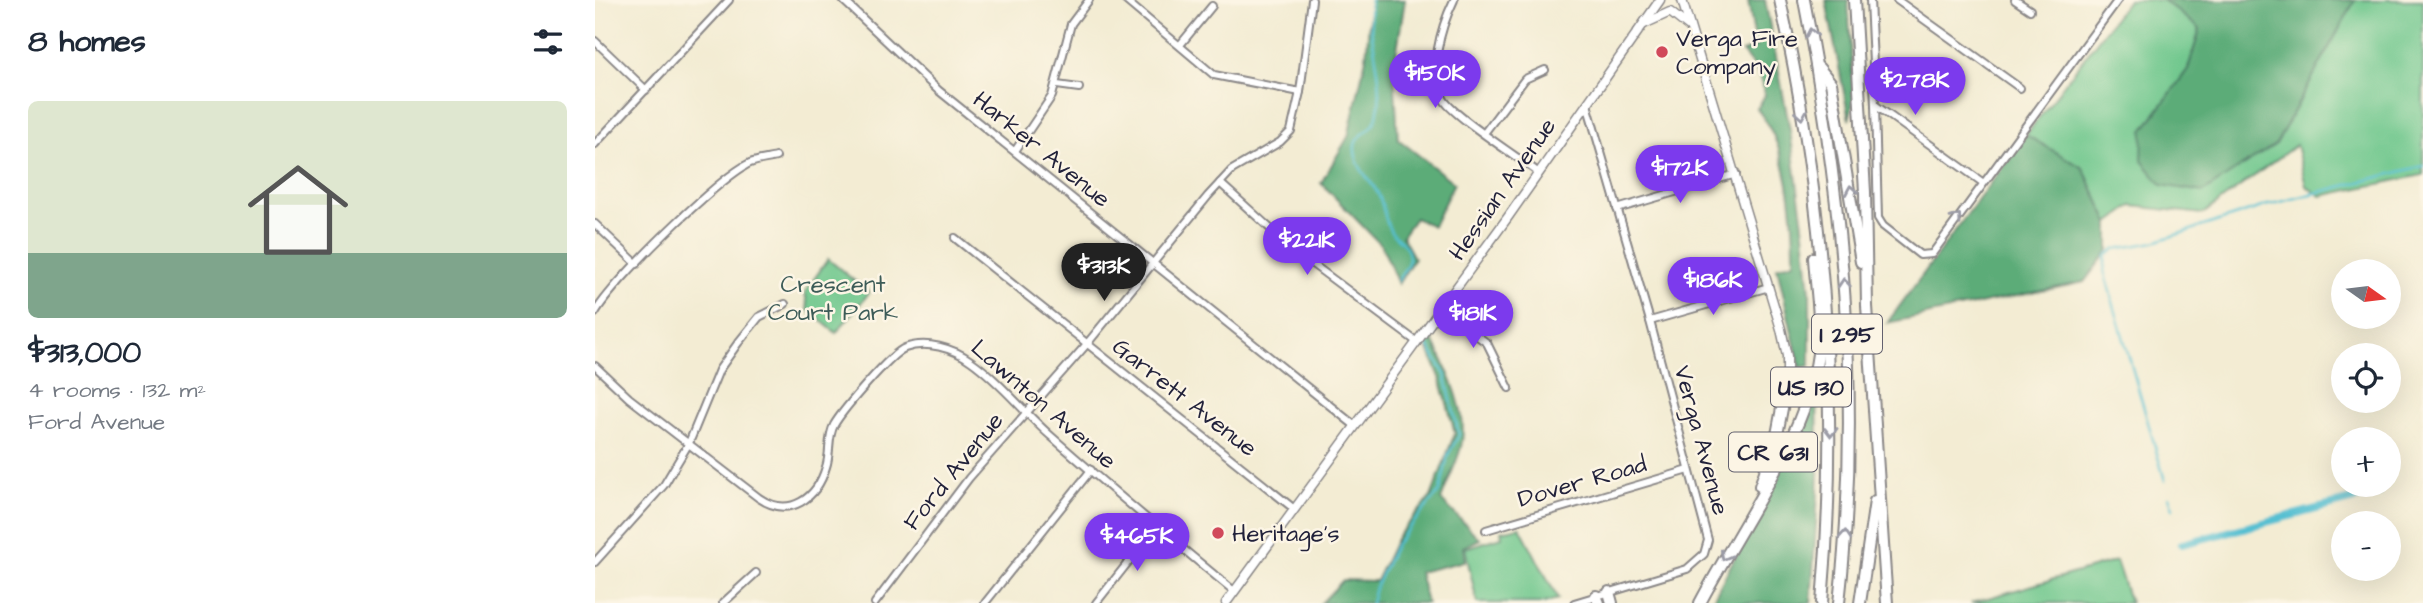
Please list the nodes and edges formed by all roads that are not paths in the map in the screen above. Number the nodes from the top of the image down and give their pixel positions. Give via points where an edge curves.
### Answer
1 (729, 0) edge
2 (843, 0) edge
3 (1089, 0) edge
4 (1125, 0) edge
5 (1312, 0) edge
6 (1454, 0) edge
7 (1660, 0) edge
8 (1682, 0) edge
9 (1780, 0) edge
10 (1804, 0) edge
11 (1854, 0) edge
12 (1870, 0) edge
13 (1897, 0) edge
14 (2015, 0) edge
15 (2118, 0) edge
16 (1212, 6) dead end
17 (2030, 10) dead end
18 (1641, 25) junction
19 (1691, 28) junction
20 (595, 41) edge
21 (1180, 46) junction
22 (1817, 66) junction
23 (1545, 70) dead end
24 (1057, 85) junction
25 (2020, 88) dead end
26 (1079, 89) dead end
27 (646, 90) junction
28 (1300, 92) junction
29 (1586, 102) junction
30 (1875, 105) junction
31 (1485, 132) junction
32 (595, 144) edge
33 (1016, 151) junction
34 (776, 157) dead end
35 (1539, 173) junction
36 (1736, 174) junction
37 (1982, 181) junction
38 (1220, 183) junction
39 (1617, 209) junction
40 (595, 224) edge
41 (955, 238) dead end
42 (1819, 242) junction
43 (637, 264) junction
44 (1153, 266) junction
45 (1769, 287) junction
46 (785, 304) dead end
47 (1867, 306) junction
48 (1441, 309) junction
49 (595, 313) edge
50 (1650, 321) junction
51 (1417, 342) junction
52 (1086, 345) junction
53 (595, 366) edge
54 (1787, 382) joint
55 (1509, 388) dead end
56 (1025, 411) junction
57 (1355, 425) junction
58 (689, 443) junction
59 (1877, 467) junction
60 (1091, 470) junction
61 (1689, 470) junction
62 (1293, 508) junction
63 (1747, 518) junction
64 (1156, 527) junction
65 (1486, 530) dead end
66 (595, 562) edge
67 (756, 573) dead end
68 (1234, 591) junction
69 (1610, 598) edge
70 (1597, 600) edge
71 (1700, 600) edge
72 (723, 603) edge
73 (874, 603) edge
74 (985, 603) edge
75 (1096, 603) edge
76 (1226, 603) edge
77 (1574, 603) edge
78 (1822, 603) edge
79 (1839, 603) edge
80 (1860, 603) edge
81 (1888, 603) edge

1 - 27 street
2 - 33 street, Harker Avenue via 939,90
3 - 24 street via 1071,24
4 - 21 street
5 - 28 street, Ford Avenue
6 - 31 street via 1438,55 1437,83 1449,105
7 - 18 main road, Hessian Avenue
8 - 19 main road, CR 631
9 -> 42 highway, I 295
22 -> 10 highway, I 295
11 - 47 highway
12 - 30 street
13 - 25 street
14 - 17 street
15 - 37 street
16 - 21 street
18 - 19 main road via 1670,12
18 - 29 main road, Hessian Avenue
19 - 36 main road, CR 631
20 - 27 street
21 - 28 street via 1214,75
47 -> 22 highway, US 130 via 1831,83
79 -> 22 highway, I 295 via 1849,476 1847,328 1836,195
23 - 31 street via 1525,79
24 - 26 street
24 - 33 street
27 - 32 street
28 - 38 street, Ford Avenue via 1287,136 1232,170
29 - 35 main road, Hessian Avenue
29 - 39 street, Verga Avenue
30 - 37 street
30 -> 37 street via 1878,218 1920,255 1932,254
31 - 35 street
33 - 44 street, Harker Avenue
34 - 43 street via 750,163 704,198
35 - 48 main road, Hessian Avenue
36 - 39 street
36 - 45 main road, CR 631
38 - 44 street, Ford Avenue
38 - 51 street via 1295,251
39 - 50 street, Verga Avenue
40 - 43 street
41 - 52 street, Garrett Avenue
42 - 63 highway, US 130 via 1814,258 1819,343 1814,377 1790,442
42 -> 78 highway, I 295 via 1831,435
43 - 49 street
44 - 52 street, Ford Avenue
44 - 57 street, Harker Avenue
45 - 50 street
45 - 54 main road, CR 631 via 1785,346
46 - 58 street via 759,317 719,370
47 - 59 highway, US 130
48 - 51 main road, Hessian Avenue
48 - 55 street via 1487,343
50 - 61 street, Verga Avenue
51 - 57 main road, Hessian Avenue
52 - 56 street, Ford Avenue
52 - 62 street, Garrett Avenue
53 - 58 street, Lawnton Avenue
54 - 63 highway, CR 631 via 1774,450
56 - 58 street, Lawnton Avenue via 963,356 937,346 909,346 893,356 838,419 824,472 803,502 785,507 767,504
56 - 60 street, Lawnton Avenue
56 - 73 street, Ford Avenue
57 - 62 main road, Hessian Avenue
58 - 66 street via 654,499
59 - 80 highway
59 - 81 highway, US 130
60 - 64 street, Lawnton Avenue
60 - 74 street
61 - 65 street, Dover Road
61 - 69 street, Verga Avenue via 1707,532 1707,546 1697,563
62 - 68 main road, Hessian Avenue
63 -> 71 highway, US 130
64 - 68 street, Lawnton Avenue
64 - 75 street
67 - 72 street
68 - 76 main road, Hessian Avenue
69 - 70 street
70 - 77 street

